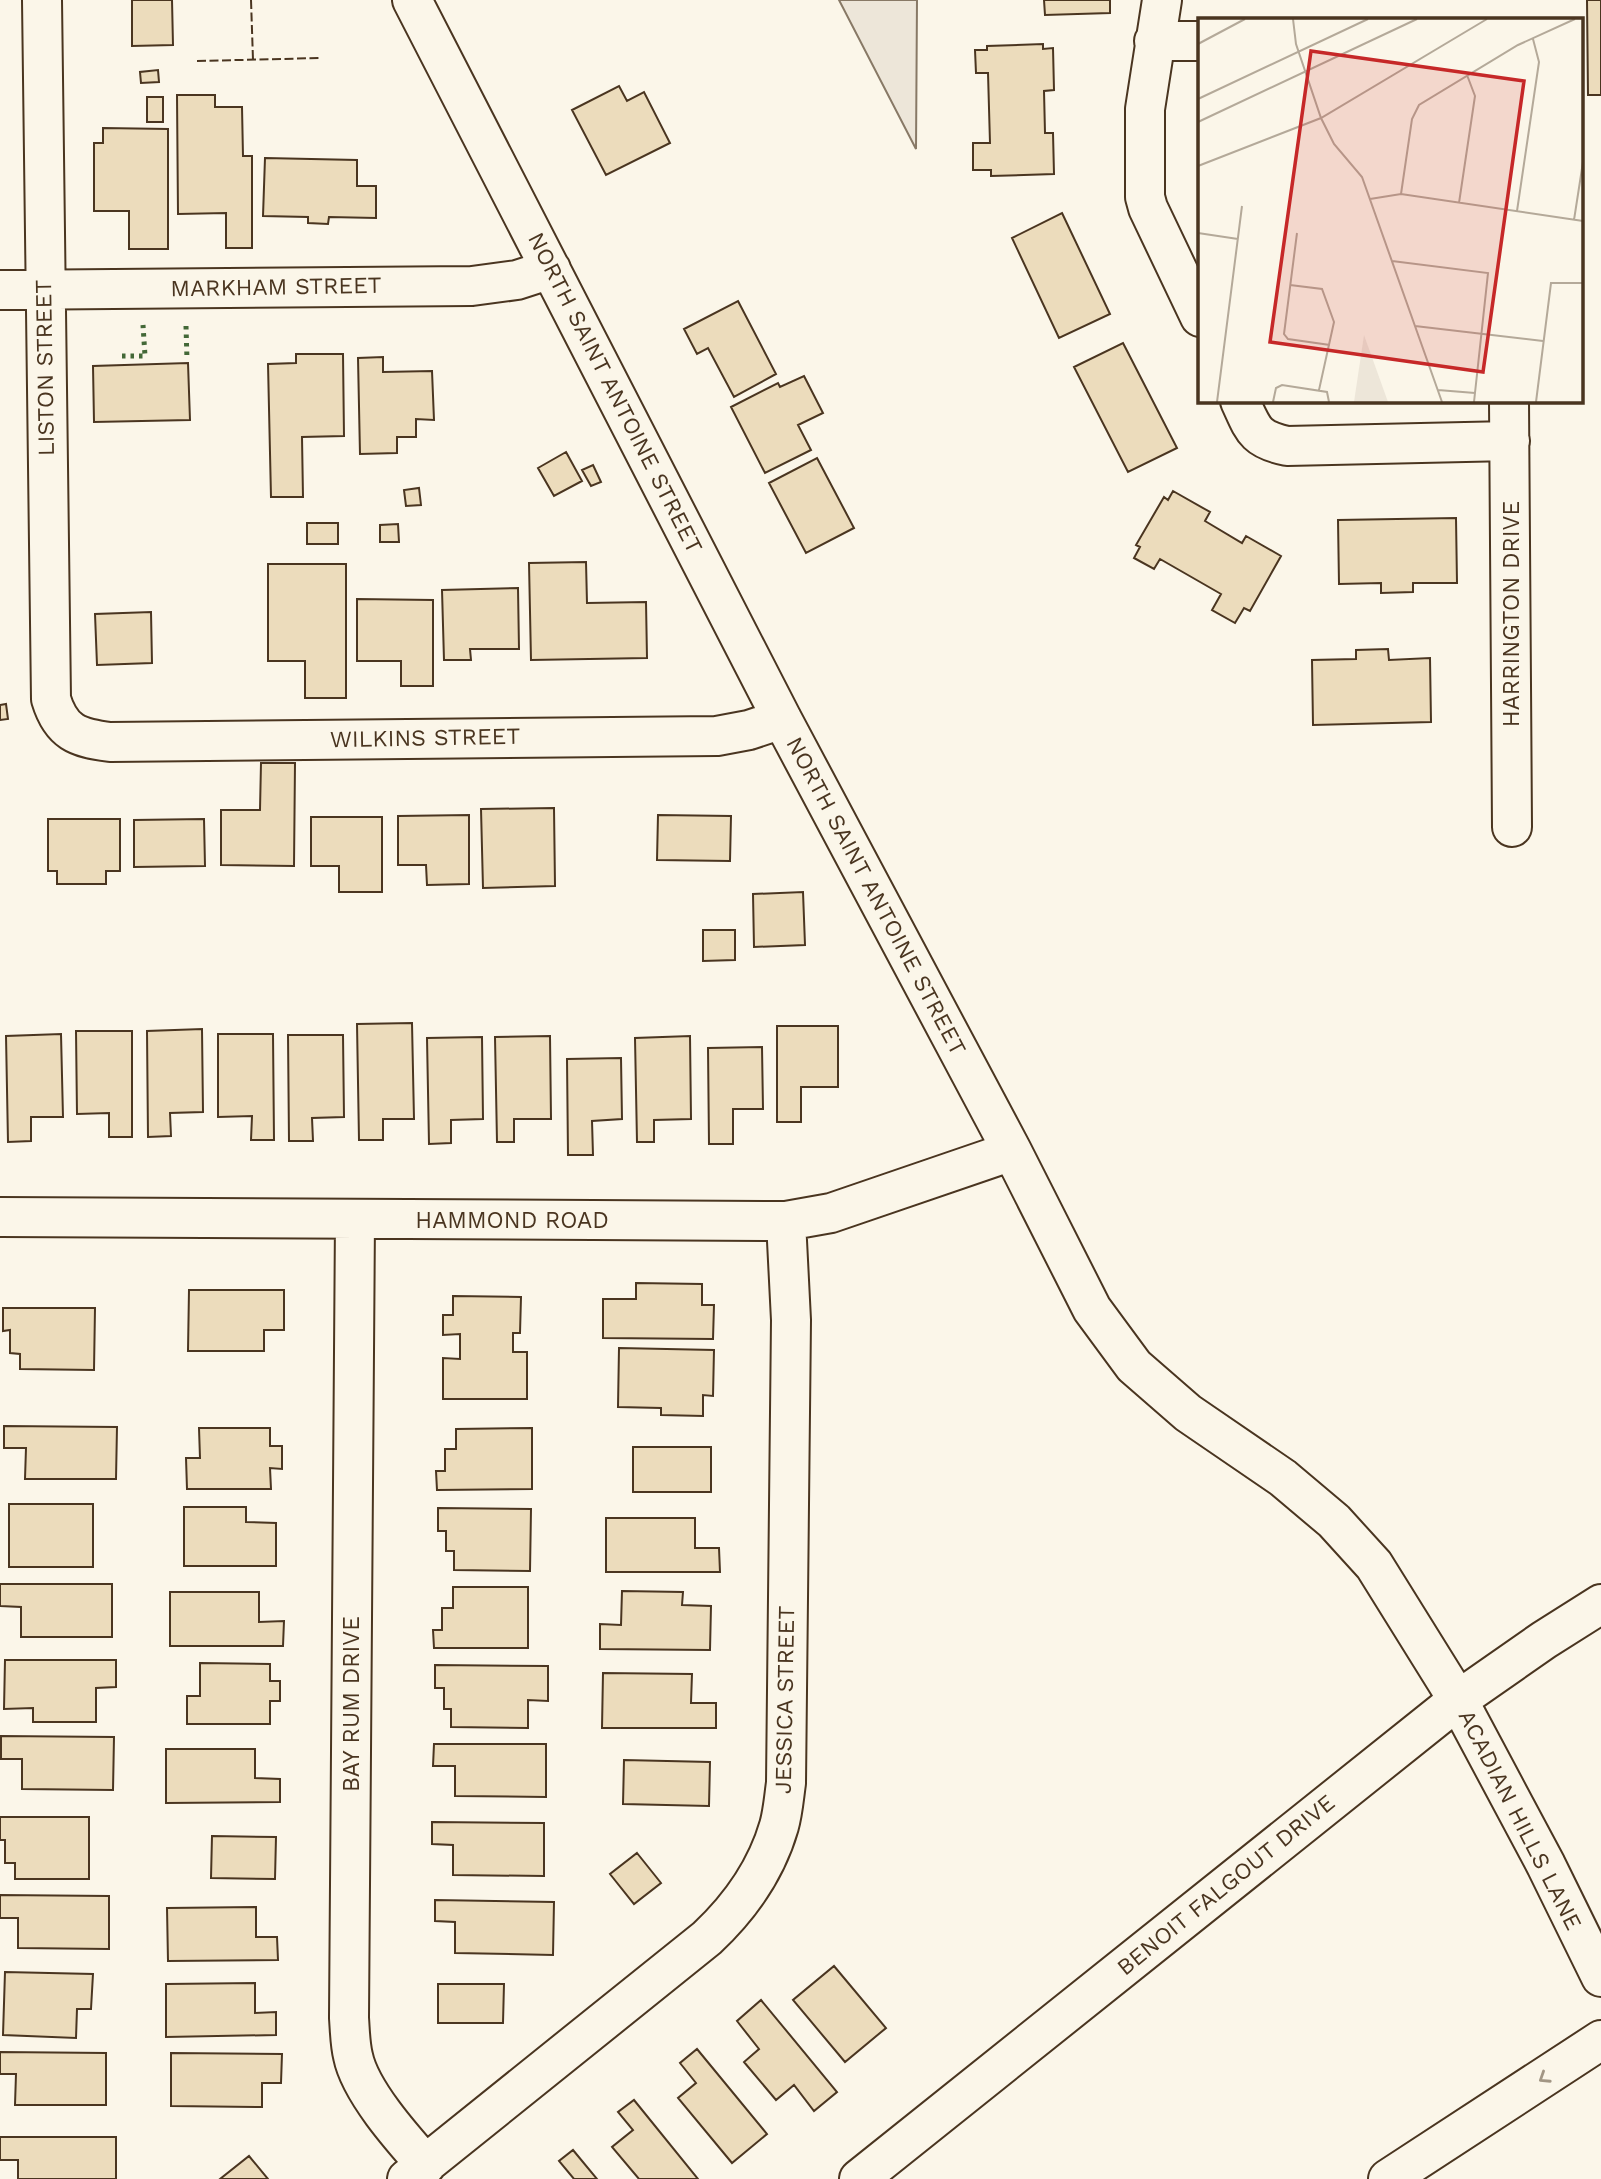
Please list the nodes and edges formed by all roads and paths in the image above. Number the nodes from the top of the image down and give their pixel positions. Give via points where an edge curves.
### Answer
1 (41, 0) edge
2 (412, 0) edge
3 (1162, 0) edge
4 (1154, 41) junction
5 (1198, 41) edge
6 (551, 269) junction
7 (44, 289) junction
8 (0, 290) edge
9 (1198, 313) edge
10 (1240, 402) edge
11 (1509, 402) edge
12 (1510, 441) junction
13 (782, 719) junction
14 (68, 730) joint
15 (1511, 827) dead end
16 (1012, 1151) junction
17 (0, 1217) edge
18 (355, 1219) junction
19 (786, 1221) junction
20 (1601, 1604) edge
21 (1458, 1700) junction
22 (1601, 1978) edge
23 (1601, 2040) edge
24 (417, 2172) edge
25 (859, 2179) edge
26 (1388, 2179) edge

1 - 7 main road, LISTON STREET
2 - 6 main road, NORTH SAINT ANTOINE STREET
3 - 4 main road
4 - 5 main road
4 - 9 main road via 1145,109 1145,197
6 - 7 main road, MARKHAM STREET via 517,280 472,285
6 - 13 main road, NORTH SAINT ANTOINE STREET
7 - 8 main road, MARKHAM STREET
7 - 14 main road, LISTON STREET via 51,699
10 - 12 main road via 1254,430 1269,442 1287,446
11 - 12 main road, HARRINGTON DRIVE
12 - 15 main road, HARRINGTON DRIVE
13 - 14 main road, WILKINS STREET via 717,736 110,741 86,739
13 - 16 main road, NORTH SAINT ANTOINE STREET
16 - 19 main road, HAMMOND ROAD via 831,1213
16 - 21 main road, NORTH SAINT ANTOINE STREET via 1092,1309 1134,1366 1188,1413 1283,1478 1334,1521 1374,1565
17 - 18 main road, HAMMOND ROAD
18 - 19 main road, HAMMOND ROAD
18 - 24 main road, BAY RUM DRIVE via 349,2018 352,2056 359,2076
19 - 24 main road, JESSICA STREET via 791,1320 786,1783 779,1826 762,1872 730,1917 707,1938
20 - 21 main road, BENOIT FALGOUT DRIVE
21 - 22 main road, ACADIAN HILLS LANE
21 - 25 main road, BENOIT FALGOUT DRIVE
23 -> 26 main road

